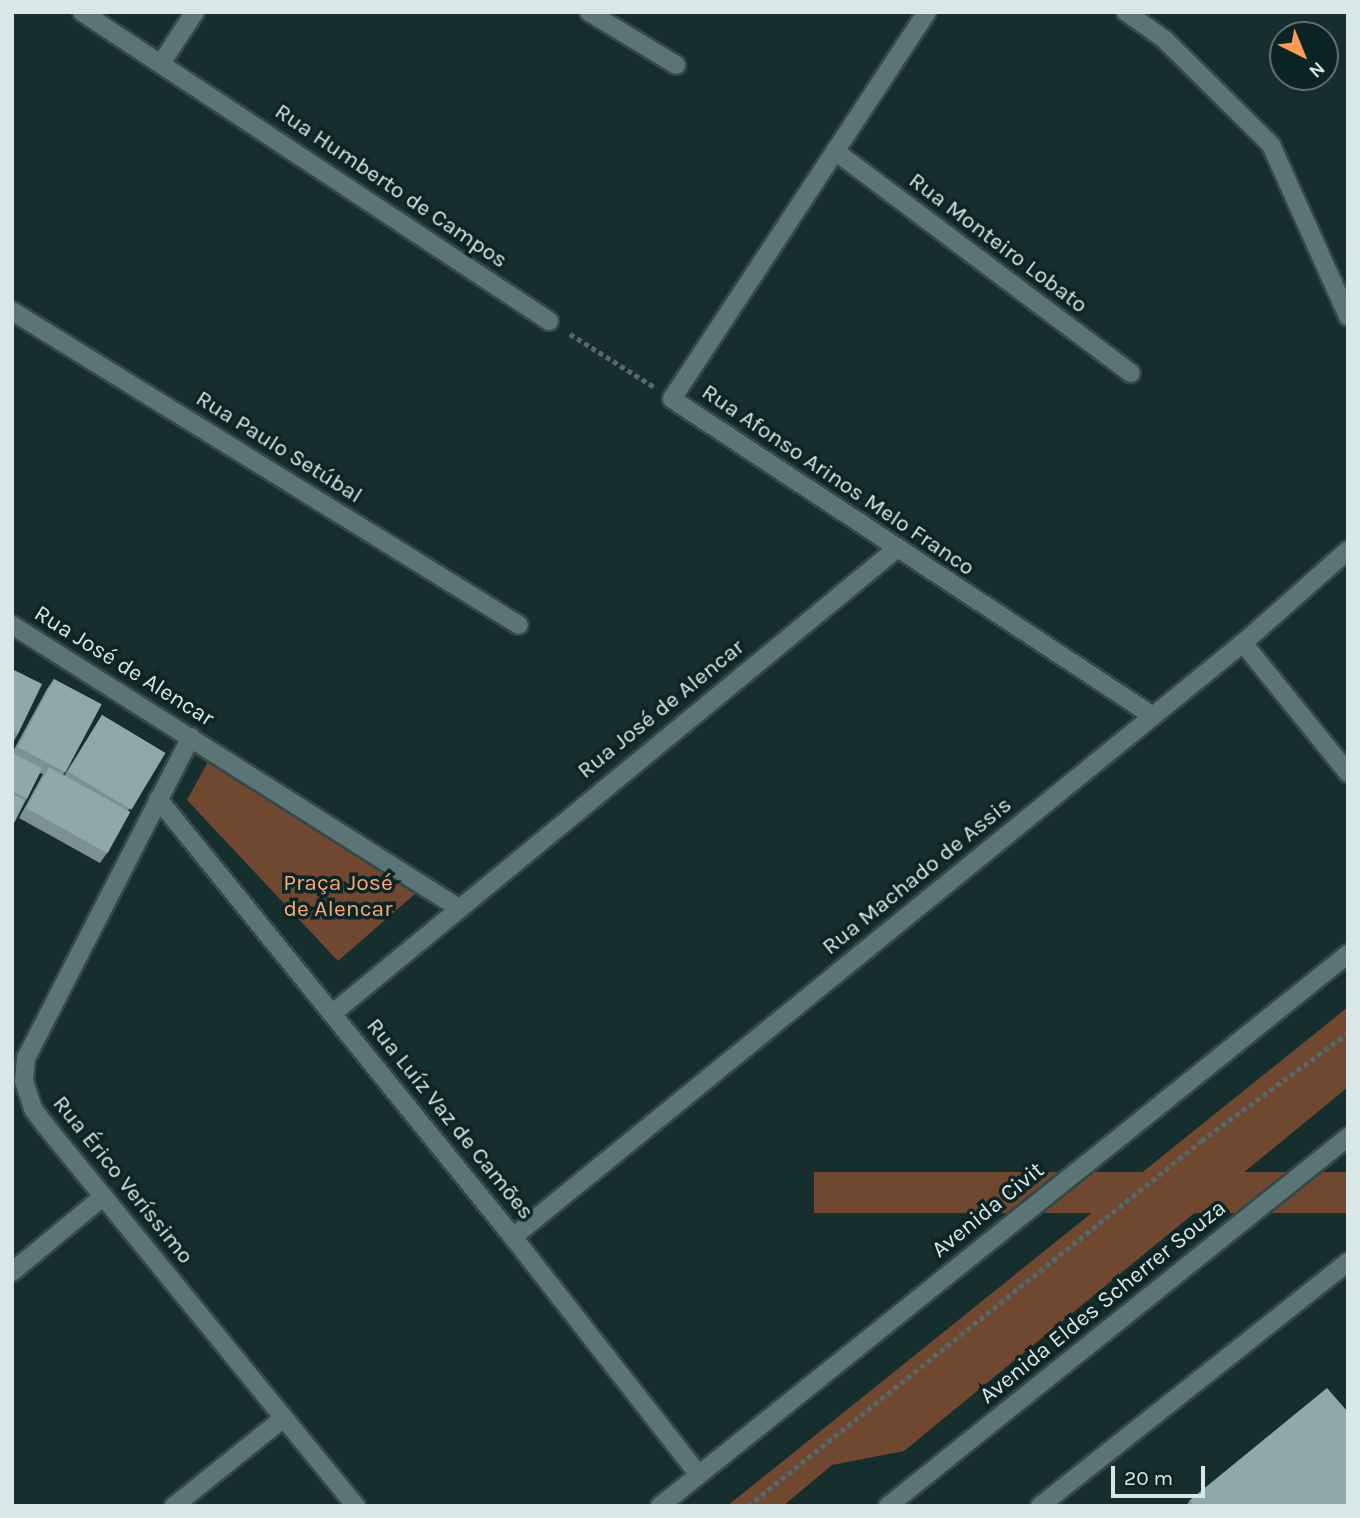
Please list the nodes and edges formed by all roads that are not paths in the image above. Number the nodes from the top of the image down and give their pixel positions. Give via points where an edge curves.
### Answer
1 (82, 12) edge
2 (195, 12) edge
3 (589, 12) edge
4 (927, 12) edge
5 (1126, 12) edge
6 (162, 62) junction
7 (676, 65) dead end
8 (835, 152) junction
9 (12, 311) edge
10 (1348, 316) edge
11 (549, 321) road end
12 (1131, 373) dead end
13 (895, 550) junction
14 (1348, 550) edge
15 (12, 625) edge
16 (519, 625) dead end
17 (1243, 643) junction
18 (1153, 716) junction
19 (191, 737) junction
20 (1348, 773) edge
21 (158, 799) junction
22 (457, 906) junction
23 (1348, 954) edge
24 (333, 1013) junction
25 (1348, 1137) edge
26 (104, 1196) junction
27 (513, 1237) junction
28 (1348, 1262) edge
29 (12, 1272) edge
30 (284, 1418) junction
31 (698, 1474) junction
32 (174, 1506) edge
33 (356, 1506) edge
34 (660, 1506) edge
35 (888, 1506) edge
36 (1040, 1506) edge

1 - 6 street, Rua Humberto de Campos
2 - 6 street
3 - 7 street
4 - 8 street, Rua Afonso Arinos Melo Franco
5 - 10 street via 1164,39 1271,145
6 - 11 street, Rua Humberto de Campos
8 - 12 street, Rua Monteiro Lobato
8 - 13 street, Rua Afonso Arinos Melo Franco via 672,399
9 - 16 street, Rua Paulo Setúbal
13 - 18 street, Rua Afonso Arinos Melo Franco
13 - 22 street, Rua José de Alencar
14 - 17 street, Rua Machado de Assis
15 - 19 street, Rua José de Alencar
17 - 18 street, Rua Machado de Assis
17 - 20 street
18 - 27 street, Rua Machado de Assis
19 - 21 street, Rua Érico Veríssimo
19 - 22 street, Rua José de Alencar
21 - 24 street, Rua Luíz Vaz de Camões
21 - 26 street, Rua Érico Veríssimo via 26,1058 24,1082 33,1109
22 - 24 street, Rua José de Alencar
23 - 31 street, Avenida Civit
24 - 27 street, Rua Luíz Vaz de Camões
25 - 35 street, Avenida Eldes Scherrer Souza
26 - 29 street
26 - 30 street, Rua Érico Veríssimo
27 - 31 street, Rua Luíz Vaz de Camões
28 - 36 street
30 - 32 street
30 - 33 street, Rua Érico Veríssimo
31 - 34 street, Avenida Civit

